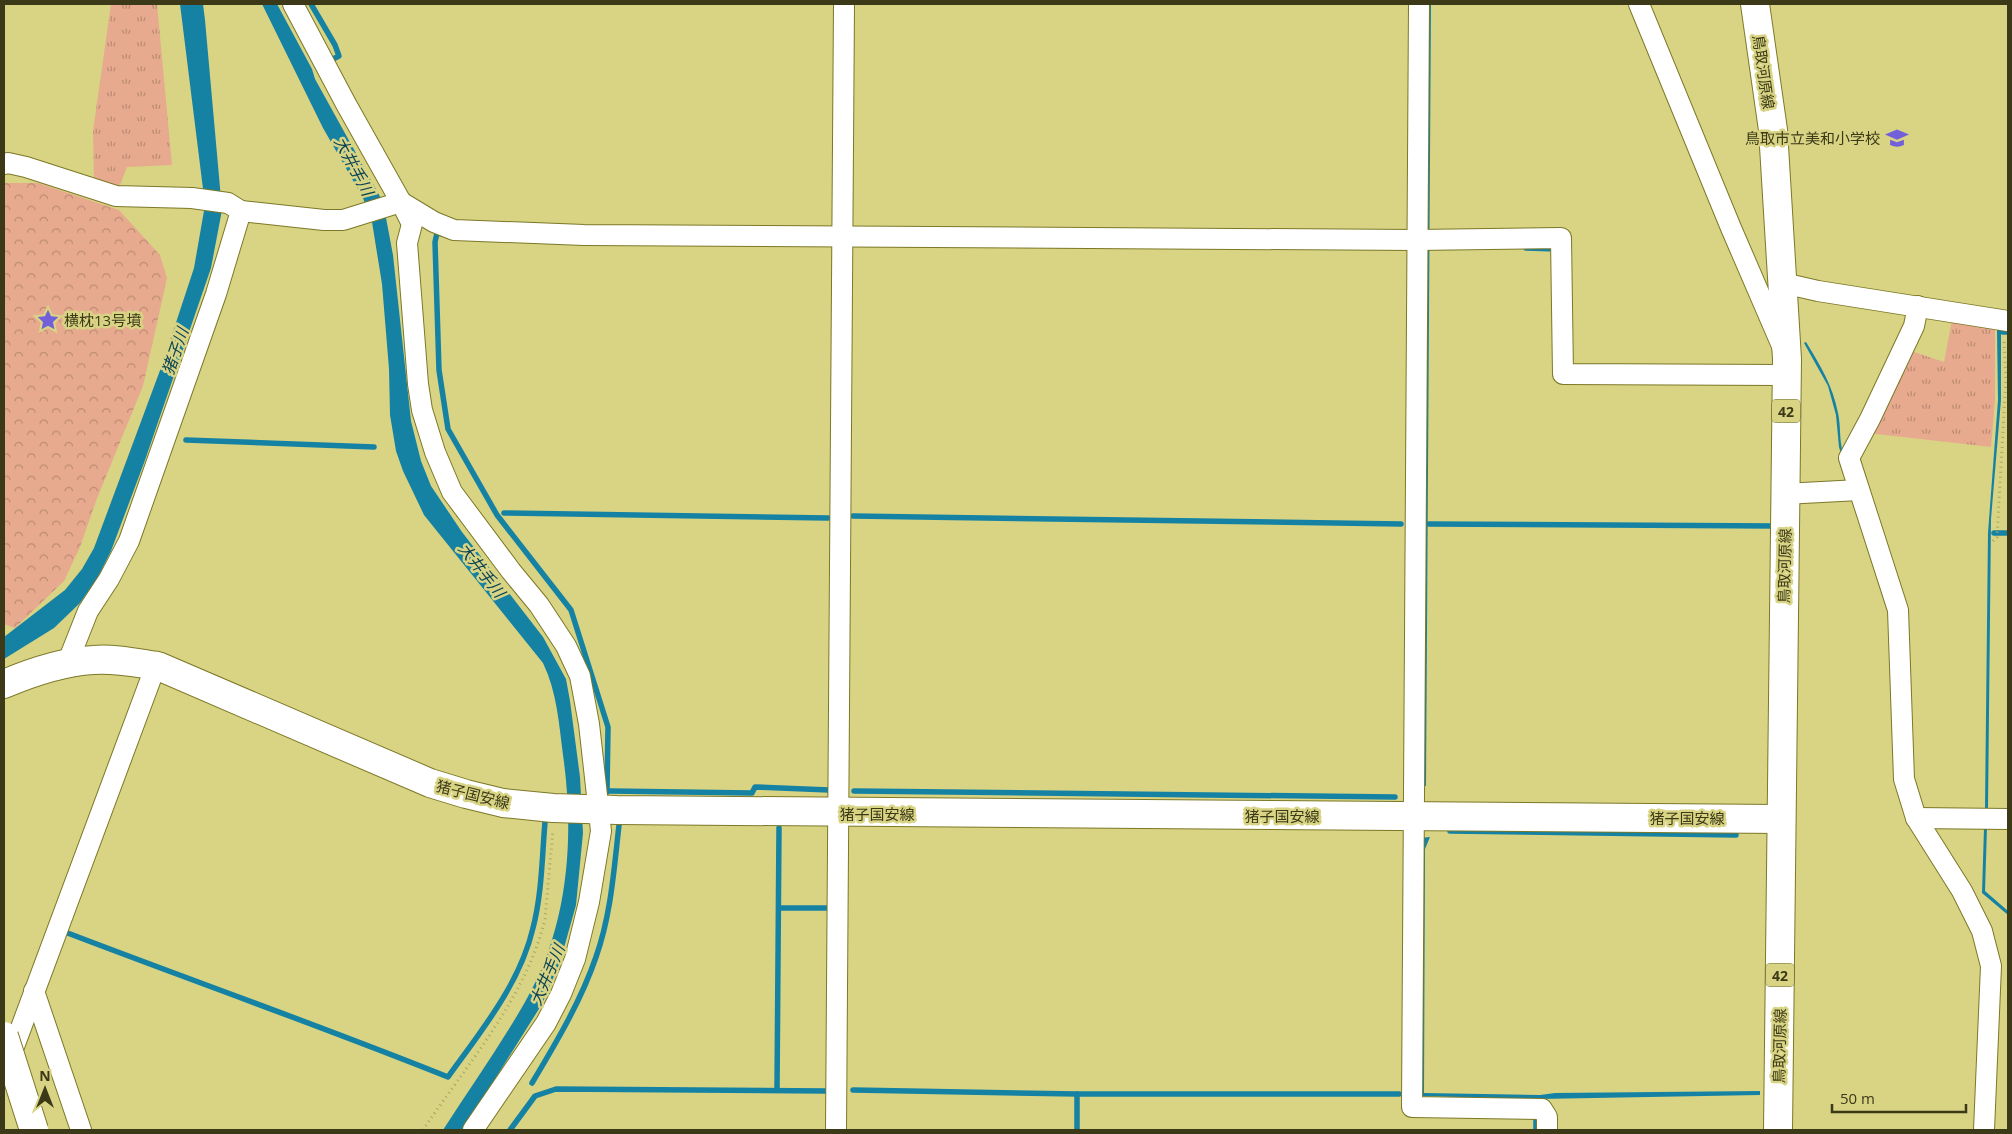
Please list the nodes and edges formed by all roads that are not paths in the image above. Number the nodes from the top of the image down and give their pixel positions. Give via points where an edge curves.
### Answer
1 (293, 4) edge
2 (844, 4) edge
3 (1419, 4) edge
4 (1640, 4) edge
5 (1754, 4) edge
6 (4, 164) edge
7 (401, 202) junction
8 (241, 211) junction
9 (842, 235) junction
10 (1416, 240) junction
11 (1783, 283) junction
12 (1918, 306) junction
13 (2006, 321) edge
14 (1787, 367) junction
15 (1859, 490) junction
16 (1784, 494) junction
17 (67, 664) junction
18 (156, 665) junction
19 (4, 684) edge
20 (597, 809) junction
21 (839, 814) junction
22 (1414, 816) junction
23 (1916, 818) junction
24 (1781, 819) junction
25 (2008, 819) edge
26 (34, 992) junction
27 (4, 1036) edge
28 (4, 1074) edge
29 (34, 1130) edge
30 (81, 1130) edge
31 (473, 1130) edge
32 (836, 1130) edge
33 (1547, 1130) edge
34 (1778, 1130) edge
35 (1984, 1130) edge

1 - 7 street
2 - 9 street
3 - 10 street
4 - 14 street
5 - 11 main road, 鳥取河原線 / 42 via 1772,130
6 - 8 street via 116,196 192,198 228,204
7 - 8 street via 343,220
7 - 9 street via 454,230 584,235
7 - 20 street via 412,224 407,243 418,384 435,452 452,492 539,605 566,646 580,676 586,700
8 - 17 street via 216,294 128,541 109,580 88,611
9 - 10 street
9 - 21 street
10 - 14 street via 1561,238 1563,374
10 - 22 street
11 - 12 street
11 - 14 main road, 鳥取河原線 / 42
12 - 13 street
12 - 15 street via 1914,326 1849,458
14 - 16 main road, 鳥取河原線 / 42
15 - 16 street
15 - 23 street via 1898,610 1904,779
16 - 24 main road, 鳥取河原線 / 42
17 - 18 main road, 猪子国安線 via 94,660
17 - 19 main road, 猪子国安線
18 - 20 main road, 猪子国安線 via 430,783 503,803
18 - 26 street
20 - 21 main road, 猪子国安線
20 - 31 street via 601,831 575,959 546,1023
21 - 22 main road, 猪子国安線
21 - 32 street
22 - 24 main road, 猪子国安線
22 - 33 street via 1412,1107 1542,1109 1547,1117
23 - 25 street
23 - 35 street via 1982,931 1991,966
24 - 34 main road, 鳥取河原線 / 42
26 - 28 street
26 - 30 street
27 - 29 main road, bridge

